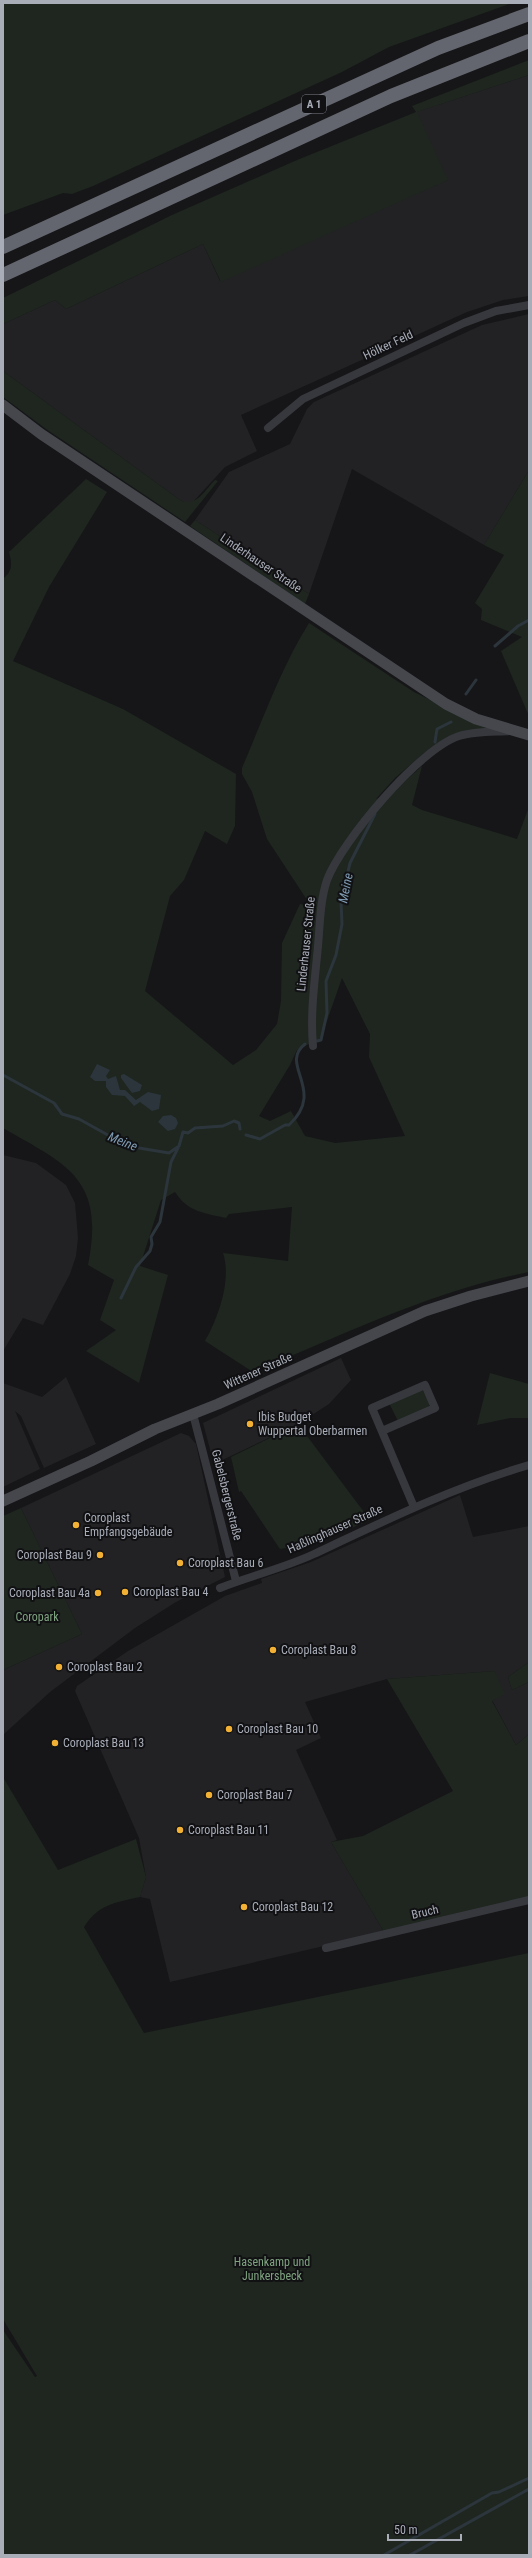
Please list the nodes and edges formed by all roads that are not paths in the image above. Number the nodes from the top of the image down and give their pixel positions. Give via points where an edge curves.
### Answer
1 (529, 14) edge
2 (529, 41) edge
3 (3, 247) edge
4 (3, 275) edge
5 (529, 305) edge
6 (3, 405) edge
7 (268, 428) dead end
8 (511, 731) junction
9 (529, 735) edge
10 (313, 1046) dead end
11 (529, 1282) edge
12 (193, 1414) junction
13 (382, 1431) junction
14 (529, 1465) edge
15 (3, 1501) edge
16 (414, 1507) junction
17 (236, 1581) junction
18 (220, 1588) dead end
19 (529, 1900) edge
20 (326, 1948) dead end

1 - 3 highway, A 1 via 438,48
2 - 4 highway, A 1 via 391,96
5 - 7 street, Hölker Feld via 496,311 464,323 303,398
6 - 8 main road, Linderhauser Straße via 41,434 446,704 476,719
8 - 9 main road, Linderhauser Straße
8 - 10 street, Linderhauser Straße via 458,736 424,759 389,790 336,860 321,903 312,1008
11 - 12 main road, Wittener Straße via 471,1296 425,1311
12 - 15 main road, Wittener Straße via 155,1429
12 - 17 street, Gabelsbergerstraße
13 - 13 street via 372,1408 425,1385 435,1408
13 - 16 street
14 - 16 street via 484,1479
16 - 17 street, Haßlinghauser Straße via 313,1555
17 - 18 street, Haßlinghauser Straße
19 - 20 street, Bruch

